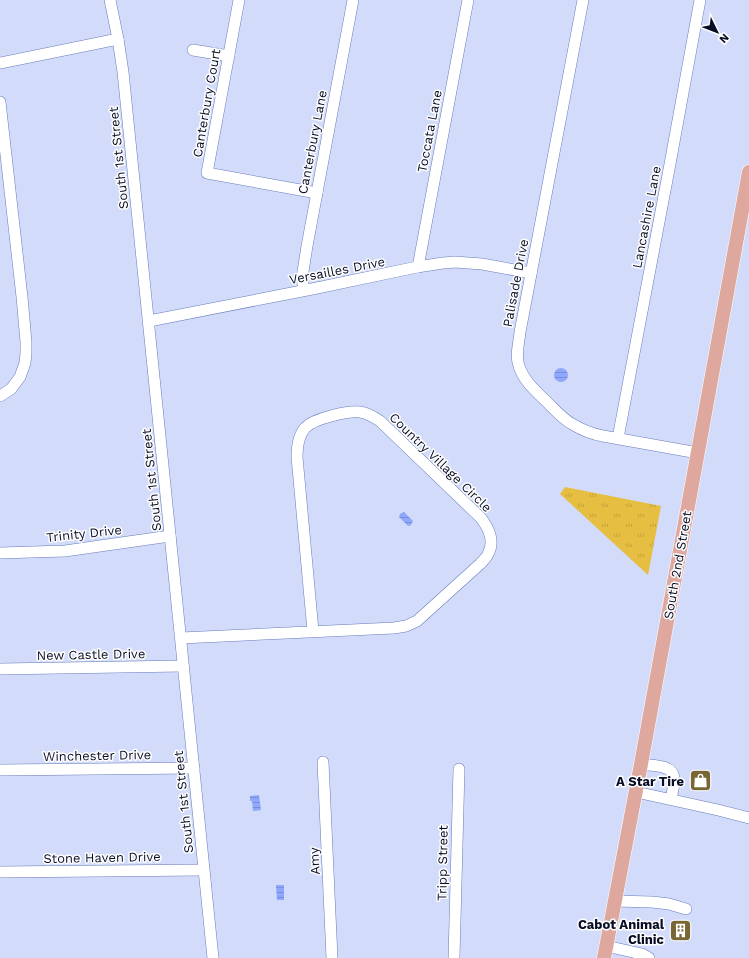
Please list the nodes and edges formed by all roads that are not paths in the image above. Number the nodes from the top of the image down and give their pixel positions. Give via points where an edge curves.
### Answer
1 (110, 0) edge
2 (239, 0) edge
3 (353, 0) edge
4 (468, 0) edge
5 (583, 0) edge
6 (700, 0) edge
7 (118, 39) junction
8 (193, 50) dead end
9 (229, 56) junction
10 (0, 63) edge
11 (0, 102) edge
12 (749, 172) edge
13 (317, 193) junction
14 (747, 193) edge
15 (418, 267) junction
16 (531, 274) junction
17 (304, 290) junction
18 (149, 321) junction
19 (0, 396) edge
20 (618, 438) junction
21 (698, 453) junction
22 (170, 536) junction
23 (0, 553) edge
24 (313, 631) junction
25 (181, 638) junction
26 (183, 666) junction
27 (0, 669) edge
28 (323, 762) dead end
29 (641, 764) junction
30 (194, 768) junction
31 (459, 768) dead end
32 (0, 770) edge
33 (636, 792) junction
34 (671, 799) junction
35 (749, 818) edge
36 (204, 870) junction
37 (0, 872) edge
38 (615, 901) junction
39 (686, 909) dead end
40 (605, 952) edge
41 (213, 958) edge
42 (332, 958) edge
43 (454, 958) edge
44 (649, 958) edge

1 - 7 street, South 1st Street
2 - 9 street, Canterbury Court
3 - 13 street, Canterbury Lane
4 - 15 street, Toccata Lane
5 - 16 street, Palisade Drive
6 - 20 street, Lancashire Lane
7 - 10 street
7 - 18 street, South 1st Street
8 - 9 street
9 - 13 street, Canterbury Court via 207,173
11 - 19 street via 26,342 25,363 20,377 11,389
12 - 14 main road, South 2nd Street
13 - 17 street, Canterbury Lane via 302,278
14 - 21 main road, South 2nd Street
15 - 16 street, Versailles Drive via 443,263 482,264
15 - 17 street, Versailles Drive
16 - 20 street, Palisade Drive via 517,354 518,365 529,384 572,424 596,435
17 - 18 street, Versailles Drive
18 - 22 street, South 1st Street
20 - 21 street, Palisade Drive
21 - 29 main road, South 2nd Street
22 - 23 street, Trinity Drive via 65,551
22 - 25 street, South 1st Street
24 - 24 street, Country Village Circle via 297,446 305,428 315,421 360,412 380,421 482,518 491,535 491,546 480,564 417,621 394,628
24 - 25 street, Country Village Circle
25 - 26 street, South 1st Street
26 - 27 street, New Castle Drive
26 - 30 street, South 1st Street
28 - 42 street, Amy
29 - 33 main road, South 2nd Street
29 - 34 street via 671,771 674,778
30 - 32 street, Winchester Drive
30 - 36 street, South 1st Street
31 - 43 street, Tripp Street
33 - 34 street
33 - 38 main road, South 2nd Street
34 - 35 street
36 - 37 street, Stone Haven Drive
36 - 41 street, South 1st Street
38 - 39 street via 652,902
38 - 40 main road, South 2nd Street
40 - 44 street via 637,953

